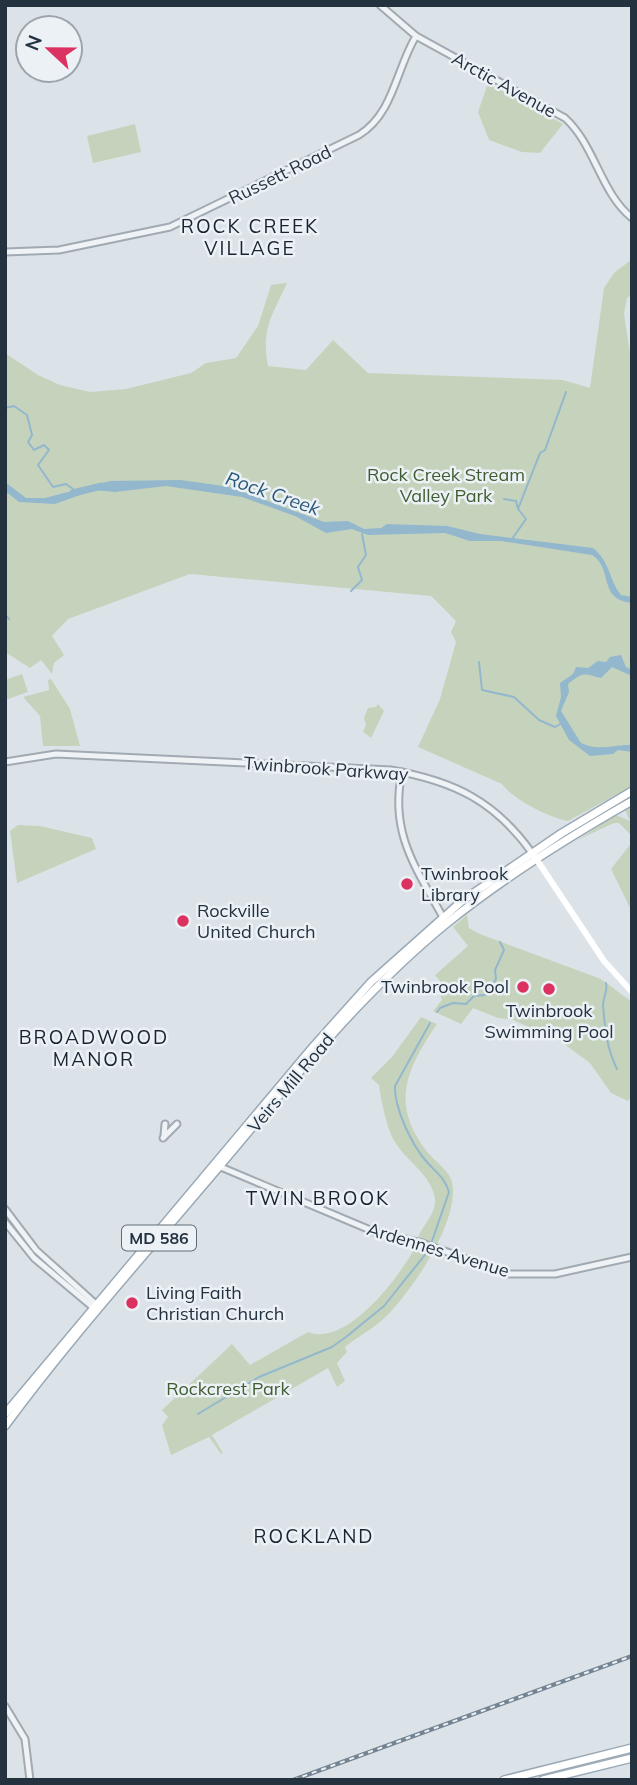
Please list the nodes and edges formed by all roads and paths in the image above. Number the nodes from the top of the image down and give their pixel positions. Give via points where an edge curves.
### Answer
1 (380, 5) edge
2 (416, 36) junction
3 (632, 218) edge
4 (5, 252) edge
5 (5, 762) edge
6 (402, 772) junction
7 (632, 791) edge
8 (632, 801) edge
9 (534, 855) junction
10 (445, 920) junction
11 (632, 992) edge
12 (165, 1124) dead end
13 (177, 1124) dead end
14 (216, 1166) junction
15 (5, 1209) edge
16 (5, 1222) edge
17 (632, 1257) edge
18 (95, 1307) junction
19 (5, 1414) edge
20 (5, 1426) edge
21 (5, 1706) edge
22 (632, 1748) edge
23 (632, 1758) edge
24 (30, 1780) edge
25 (503, 1780) edge
26 (543, 1780) edge

1 - 2 street, Arctic Avenue
2 - 3 street, Arctic Avenue via 565,118 580,135 615,200
2 - 4 street, Russett Road via 401,63 386,109 359,135 170,227 59,250
5 - 6 street, Twinbrook Parkway via 57,754
6 - 9 street, Twinbrook Parkway via 439,782 495,810
6 - 10 street via 397,801 406,850
7 - 9 main road, Veirs Mill Road / MD 586
8 - 9 main road, Veirs Mill Road / MD 586
9 - 10 main road, Veirs Mill Road / MD 586
9 - 11 main road, Twinbrook Parkway via 604,961
10 - 14 main road, Veirs Mill Road / MD 586 via 314,1050
12 - 13 street via 163,1138
14 - 17 street, Ardennes Avenue via 375,1232 509,1273 555,1274
14 - 18 main road, Veirs Mill Road / MD 586
15 - 18 street via 36,1250
16 - 18 street via 34,1258
18 - 19 main road, Veirs Mill Road / MD 586
18 - 20 main road, Veirs Mill Road / MD 586
21 - 24 street via 20,1733
22 - 25 main road
23 - 26 main road

